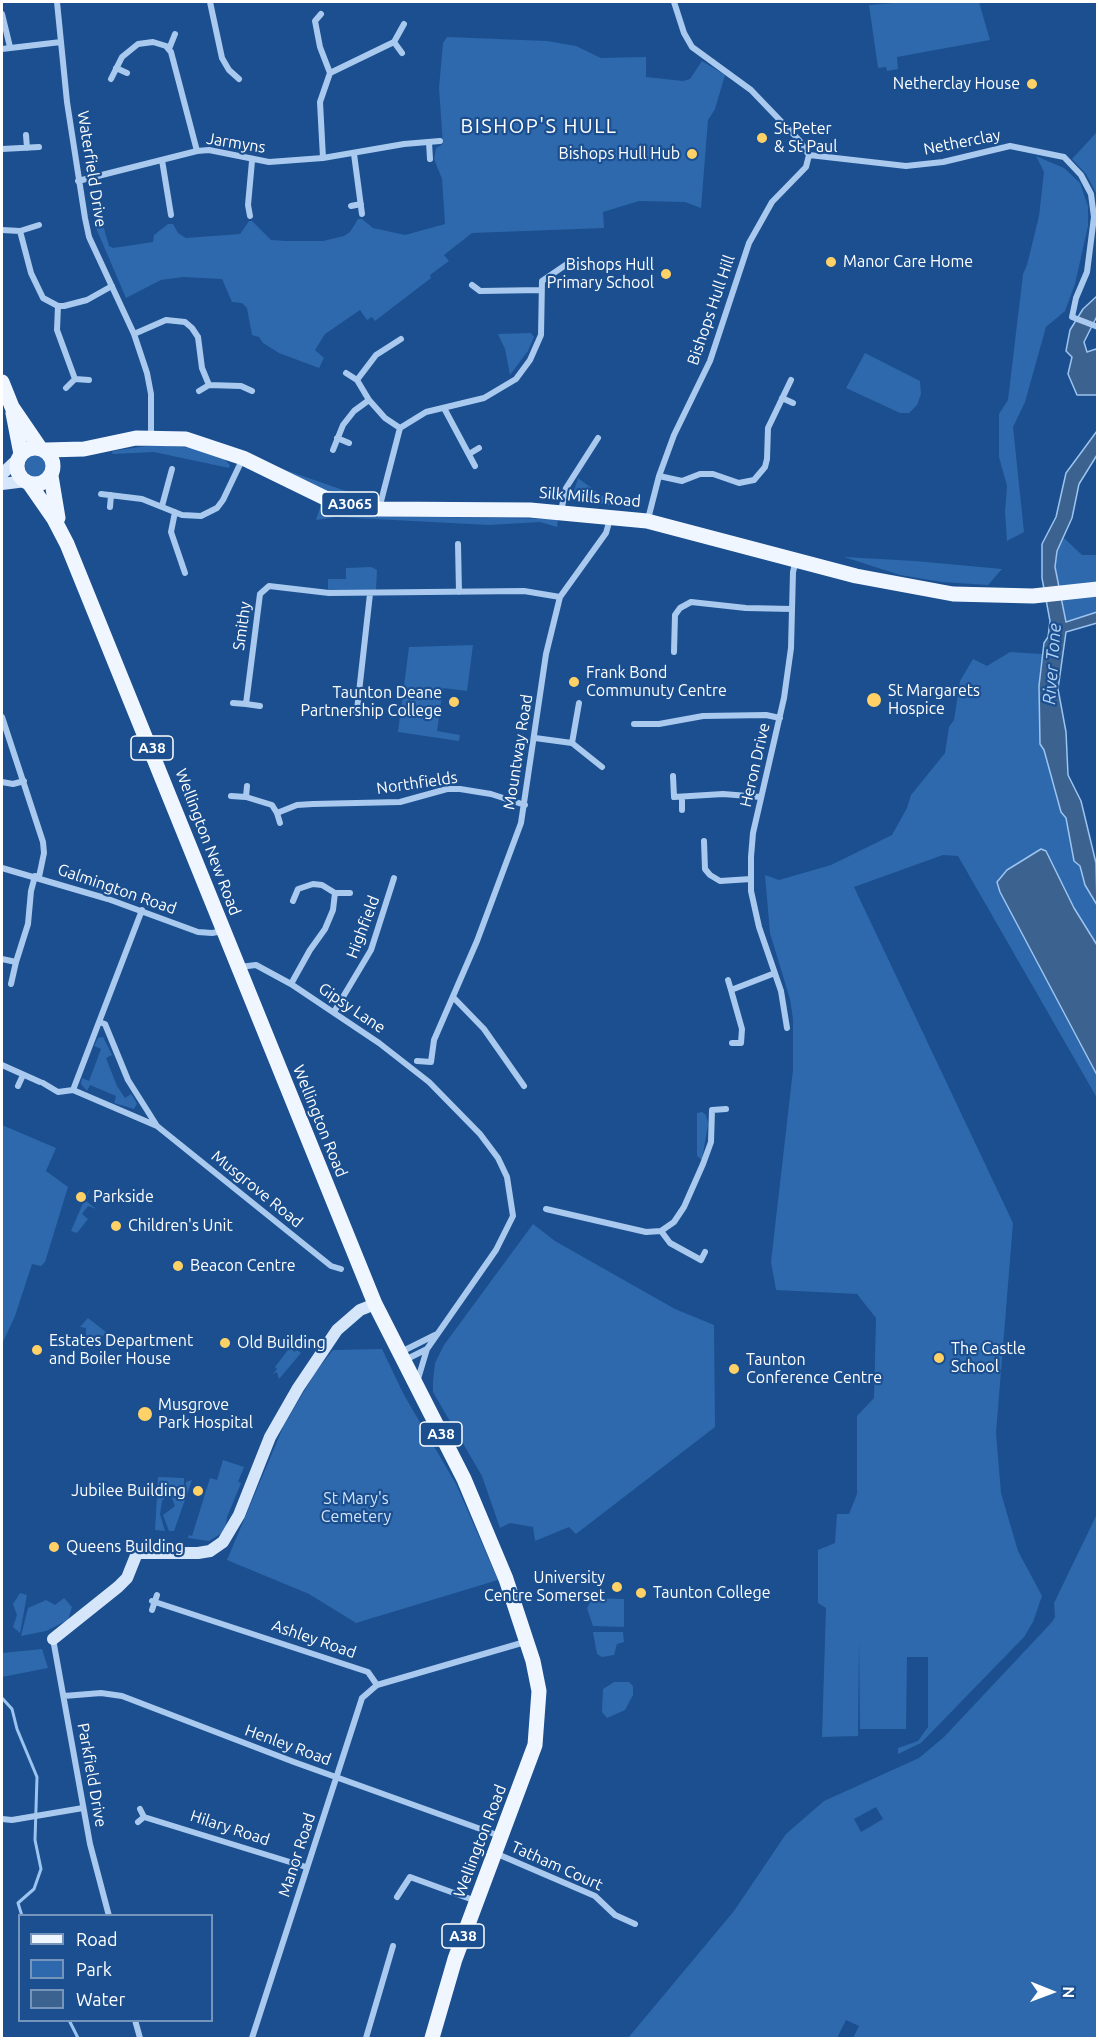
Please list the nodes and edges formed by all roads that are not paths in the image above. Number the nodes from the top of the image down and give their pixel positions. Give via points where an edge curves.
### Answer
1 (57, 2) edge
2 (210, 2) edge
3 (674, 2) edge
4 (2, 14) edge
5 (321, 14) dead end
6 (404, 24) dead end
7 (175, 34) dead end
8 (61, 42) junction
9 (393, 42) junction
10 (10, 47) junction
11 (2, 49) edge
12 (169, 49) junction
13 (402, 53) dead end
14 (116, 68) junction
15 (330, 72) junction
16 (127, 73) dead end
17 (111, 79) dead end
18 (239, 79) dead end
19 (26, 135) dead end
20 (429, 141) junction
21 (440, 141) dead end
22 (39, 147) dead end
23 (27, 148) junction
24 (2, 149) edge
25 (196, 151) junction
26 (354, 154) junction
27 (809, 155) junction
28 (323, 158) junction
29 (430, 159) dead end
30 (162, 160) junction
31 (252, 161) junction
32 (78, 181) junction
33 (361, 204) junction
34 (240, 205) dead end
35 (248, 205) junction
36 (351, 206) dead end
37 (362, 214) dead end
38 (171, 215) dead end
39 (250, 216) dead end
40 (39, 225) dead end
41 (2, 230) edge
42 (20, 231) junction
43 (567, 264) dead end
44 (472, 285) dead end
45 (112, 286) junction
46 (541, 290) junction
47 (480, 291) junction
48 (479, 301) dead end
49 (58, 306) junction
50 (1096, 327) edge
51 (134, 334) junction
52 (401, 339) dead end
53 (391, 345) junction
54 (396, 353) dead end
55 (346, 373) dead end
56 (75, 379) junction
57 (89, 380) dead end
58 (357, 380) junction
59 (791, 380) dead end
60 (2, 382) edge
61 (209, 385) junction
62 (66, 388) dead end
63 (199, 391) dead end
64 (252, 391) dead end
65 (782, 398) junction
66 (369, 400) junction
67 (792, 403) dead end
68 (12, 407) junction
69 (444, 408) junction
70 (400, 428) junction
71 (151, 437) junction
72 (337, 438) junction
73 (598, 438) dead end
74 (349, 443) dead end
75 (479, 448) dead end
76 (43, 449) junction
77 (84, 449) junction
78 (333, 450) dead end
79 (469, 454) junction
80 (19, 457) junction
81 (243, 458) junction
82 (475, 466) dead end
83 (172, 469) dead end
84 (2, 474) edge
85 (51, 474) junction
86 (658, 476) junction
87 (162, 477) dead end
88 (170, 479) junction
89 (27, 482) junction
90 (2, 484) edge
91 (101, 494) dead end
92 (111, 495) junction
93 (162, 506) junction
94 (110, 507) dead end
95 (379, 509) junction
96 (561, 511) junction
97 (174, 512) junction
98 (611, 517) junction
99 (647, 521) junction
100 (61, 530) junction
101 (458, 544) dead end
102 (796, 560) junction
103 (190, 561) dead end
104 (182, 564) junction
105 (185, 573) dead end
106 (1098, 589) edge
107 (459, 592) junction
108 (370, 594) junction
109 (560, 597) junction
110 (792, 609) junction
111 (674, 652) dead end
112 (233, 703) dead end
113 (579, 703) dead end
114 (246, 704) junction
115 (260, 706) dead end
116 (348, 710) dead end
117 (357, 710) junction
118 (368, 711) dead end
119 (2, 717) edge
120 (780, 718) junction
121 (634, 724) dead end
122 (535, 738) junction
123 (572, 743) junction
124 (602, 767) dead end
125 (673, 776) dead end
126 (24, 781) junction
127 (2, 782) edge
128 (247, 786) dead end
129 (231, 796) dead end
130 (246, 797) junction
131 (682, 797) junction
132 (761, 797) junction
133 (525, 806) junction
134 (682, 810) dead end
135 (277, 813) junction
136 (280, 823) dead end
137 (704, 841) dead end
138 (2, 868) edge
139 (37, 877) junction
140 (394, 878) dead end
141 (751, 879) junction
142 (292, 883) dead end
143 (298, 889) junction
144 (335, 893) junction
145 (350, 893) dead end
146 (293, 901) dead end
147 (142, 910) junction
148 (223, 931) junction
149 (2, 959) edge
150 (16, 962) junction
151 (238, 967) junction
152 (775, 973) junction
153 (728, 980) dead end
154 (11, 984) dead end
155 (291, 984) junction
156 (731, 990) junction
157 (453, 997) junction
158 (334, 1012) junction
159 (99, 1022) junction
160 (787, 1028) dead end
161 (732, 1043) dead end
162 (741, 1043) junction
163 (749, 1044) dead end
164 (417, 1062) dead end
165 (2, 1065) edge
166 (23, 1075) junction
167 (18, 1086) dead end
168 (524, 1086) dead end
169 (73, 1090) junction
170 (704, 1110) dead end
171 (712, 1110) junction
172 (726, 1110) dead end
173 (157, 1126) junction
174 (546, 1209) dead end
175 (661, 1231) junction
176 (705, 1252) dead end
177 (341, 1269) dead end
178 (375, 1304) junction
179 (436, 1334) junction
180 (427, 1349) junction
181 (401, 1357) junction
182 (417, 1389) junction
183 (152, 1610) dead end
184 (53, 1639) joint
185 (527, 1641) junction
186 (377, 1686) junction
187 (64, 1696) junction
188 (336, 1776) junction
189 (83, 1808) junction
190 (140, 1809) dead end
191 (144, 1817) junction
192 (2, 1819) edge
193 (138, 1822) dead end
194 (501, 1836) junction
195 (495, 1853) junction
196 (306, 1867) junction
197 (397, 1897) dead end
198 (476, 1901) junction
199 (109, 1914) edge
200 (635, 1924) dead end
201 (393, 1946) dead end
202 (136, 2022) edge
203 (140, 2038) edge
204 (252, 2038) edge
205 (366, 2038) edge
206 (432, 2038) edge

1 - 8 street, Waterfield Drive
2 - 18 street via 222,58
3 - 27 street via 692,47 751,90
4 - 10 street
5 - 15 street via 315,21
6 - 9 street
7 - 12 street
8 - 10 street
8 - 32 street, Waterfield Drive
9 - 13 street
9 - 15 street
10 - 11 street
12 - 14 street via 153,42 138,44 122,57
12 - 25 street
14 - 16 street
14 - 17 street
15 - 28 street via 320,102
19 - 23 street
20 - 21 street, Jarmyns
20 - 26 street, Jarmyns
20 - 29 street
22 - 23 street
23 - 24 street
25 - 30 street, Jarmyns
25 - 31 street, Jarmyns via 209,150
26 - 28 street, Jarmyns
26 - 33 street
27 - 50 street, Netherclay via 906,166 944,162 1010,146 1064,158 1081,175 1091,194 1094,217 1087,272 1071,313 1074,319
27 - 86 street, Bishops Hull Hill via 806,167 772,202 749,243 710,361
28 - 31 street, Jarmyns
30 - 32 street, Jarmyns
30 - 38 street via 166,207
31 - 35 street
32 - 45 street, Waterfield Drive via 89,237
33 - 36 street
33 - 37 street
34 - 35 street
35 - 39 street
40 - 42 street
41 - 42 street
42 - 49 street via 38,289 43,298
43 - 46 street via 542,281
44 - 47 street
45 - 49 street via 87,300
45 - 51 street, Waterfield Drive
46 - 47 street
46 - 69 street via 541,335 523,371 496,393
47 - 48 street
49 - 56 street via 57,330
51 - 61 street via 166,320 185,322 198,337 202,368
51 - 71 street, Waterfield Drive via 151,394
52 - 53 street
53 - 54 street
53 - 58 street via 366,365
55 - 58 street
56 - 57 street
56 - 62 street
58 - 66 street
59 - 65 street
60 - 68 main road, A38
61 - 63 street
61 - 64 street via 241,383
65 - 67 street
65 - 86 street via 768,428 765,467 754,480 739,483 706,474 682,481
66 - 70 street
66 - 72 street via 354,411
68 - 76 main road, A38
68 - 80 main road, A38
69 - 70 street via 426,412
69 - 79 street
70 - 95 street
71 - 77 main road, Silk Mills Road / A3065
71 - 81 main road, Silk Mills Road / A3065 via 186,439
72 - 74 street
72 - 78 street
73 - 96 street via 566,488
75 - 79 street
76 - 77 main road, Silk Mills Road / A3065
76 - 80 main road via 32,447
76 - 85 main road, A38 via 53,460
77 - 85 main road, Silk Mills Road / A3065
79 - 82 street
80 - 84 street
80 - 89 main road, A38 via 18,472
81 - 95 main road, Silk Mills Road / A3065 via 325,498
81 - 97 street via 217,508 201,516
83 - 88 street
85 - 89 main road via 41,483
85 - 100 main road, Wellington New Road / A38
86 - 99 street, Bishops Hull Hill
87 - 88 street
88 - 93 street
89 - 90 street
89 - 100 main road, Wellington New Road / A38
91 - 92 street
92 - 93 street via 142,498
92 - 94 street
93 - 97 street
95 - 96 main road, Silk Mills Road / A3065
96 - 98 main road, Silk Mills Road / A3065
97 - 104 street via 171,532
98 - 99 main road, Silk Mills Road / A3065
98 - 109 street, Mountway Road via 594,552 575,572
99 - 102 main road, Silk Mills Road / A3065
100 - 148 main road, Wellington New Road / A38
101 - 107 street
102 - 106 main road, Silk Mills Road / A3065 via 915,589 953,594 1033,596
102 - 110 street, Heron Drive
103 - 104 street
104 - 105 street
107 - 108 street, Smithy
107 - 109 street, Smithy via 524,591
108 - 114 street, Smithy via 265,589 260,594
108 - 117 street
109 - 122 street, Mountway Road via 546,654
110 - 111 street via 691,602 675,615
110 - 120 street, Heron Drive via 791,648
112 - 114 street
113 - 123 street
114 - 115 street
116 - 117 street
117 - 118 street
119 - 126 street
120 - 121 street via 703,716
120 - 132 street, Heron Drive
122 - 123 street
122 - 133 street, Mountway Road
123 - 124 street
125 - 131 street via 674,797
126 - 127 street
126 - 139 street via 43,842 44,854
128 - 130 street
129 - 130 street
130 - 135 street via 272,805
131 - 132 street
131 - 134 street
132 - 141 street, Heron Drive via 753,833
133 - 135 street, Northfields via 491,794 460,789 413,801 313,804
133 - 157 street, Mountway Road
135 - 136 street
137 - 141 street via 705,869 714,879
138 - 139 street, Galmington Road
139 - 147 street, Galmington Road
139 - 150 street
140 - 158 street, Highfield via 371,950
141 - 152 street, Heron Drive via 759,927
142 - 143 street
143 - 144 street via 313,884
143 - 146 street
144 - 145 street
144 - 155 street via 325,929
147 - 148 street, Galmington Road via 204,933
147 - 159 street
148 - 151 main road, Wellington New Road / A38
149 - 150 street
150 - 154 street
151 - 155 street, Gipsy Lane via 256,965
151 - 178 main road, Wellington Road / A38
152 - 156 street
152 - 160 street, Heron Drive
153 - 156 street
155 - 158 street, Gipsy Lane
156 - 162 street via 741,1021
157 - 164 street, Mountway Road via 434,1040 431,1062
157 - 168 street via 484,1029
158 - 179 street, Gipsy Lane via 441,1093 498,1158 511,1191 513,1216 496,1250
159 - 169 street
159 - 173 street, Musgrove Road via 105,1024 128,1080
161 - 162 street
162 - 163 street
165 - 166 street, Musgrove Road
166 - 167 street
166 - 169 street, Musgrove Road via 58,1092
169 - 173 street, Musgrove Road
170 - 171 street
171 - 172 street
171 - 175 street via 711,1142 703,1164 684,1207 674,1222
173 - 177 street, Musgrove Road via 331,1266
174 - 175 street via 646,1232
175 - 176 street via 670,1243 701,1260
178 - 181 main road, A38
178 - 184 street via 360,1310 338,1330 298,1388 270,1437 239,1515 223,1542 210,1551 137,1553 127,1578
179 - 180 street
179 - 181 street
180 - 181 street
180 - 182 street
181 - 182 main road, A38
182 - 185 main road, A38 via 464,1479
183 - 186 street, Ashley Road via 155,1599 368,1672
184 - 187 street, Parkfield Drive
185 - 186 street
185 - 194 main road, Wellington Road / A38 via 539,1691 538,1725 524,1778
186 - 188 street, Manor Road via 362,1698
187 - 188 street, Henley Road via 122,1696
187 - 189 street, Parkfield Drive
188 - 194 street, Henley Road
188 - 196 street, Manor Road
189 - 192 street
189 - 199 street, Parkfield Drive
190 - 191 street
191 - 193 street
191 - 196 street, Hilary Road
194 - 195 main road, Wellington Road / A38
195 - 198 main road, Wellington Road / A38
195 - 200 street, Tatham Court via 595,1896 615,1915
196 - 204 street, Manor Road
197 - 198 street via 410,1877
198 - 206 main road, Wellington Road / A38
201 - 205 street
202 - 203 street

